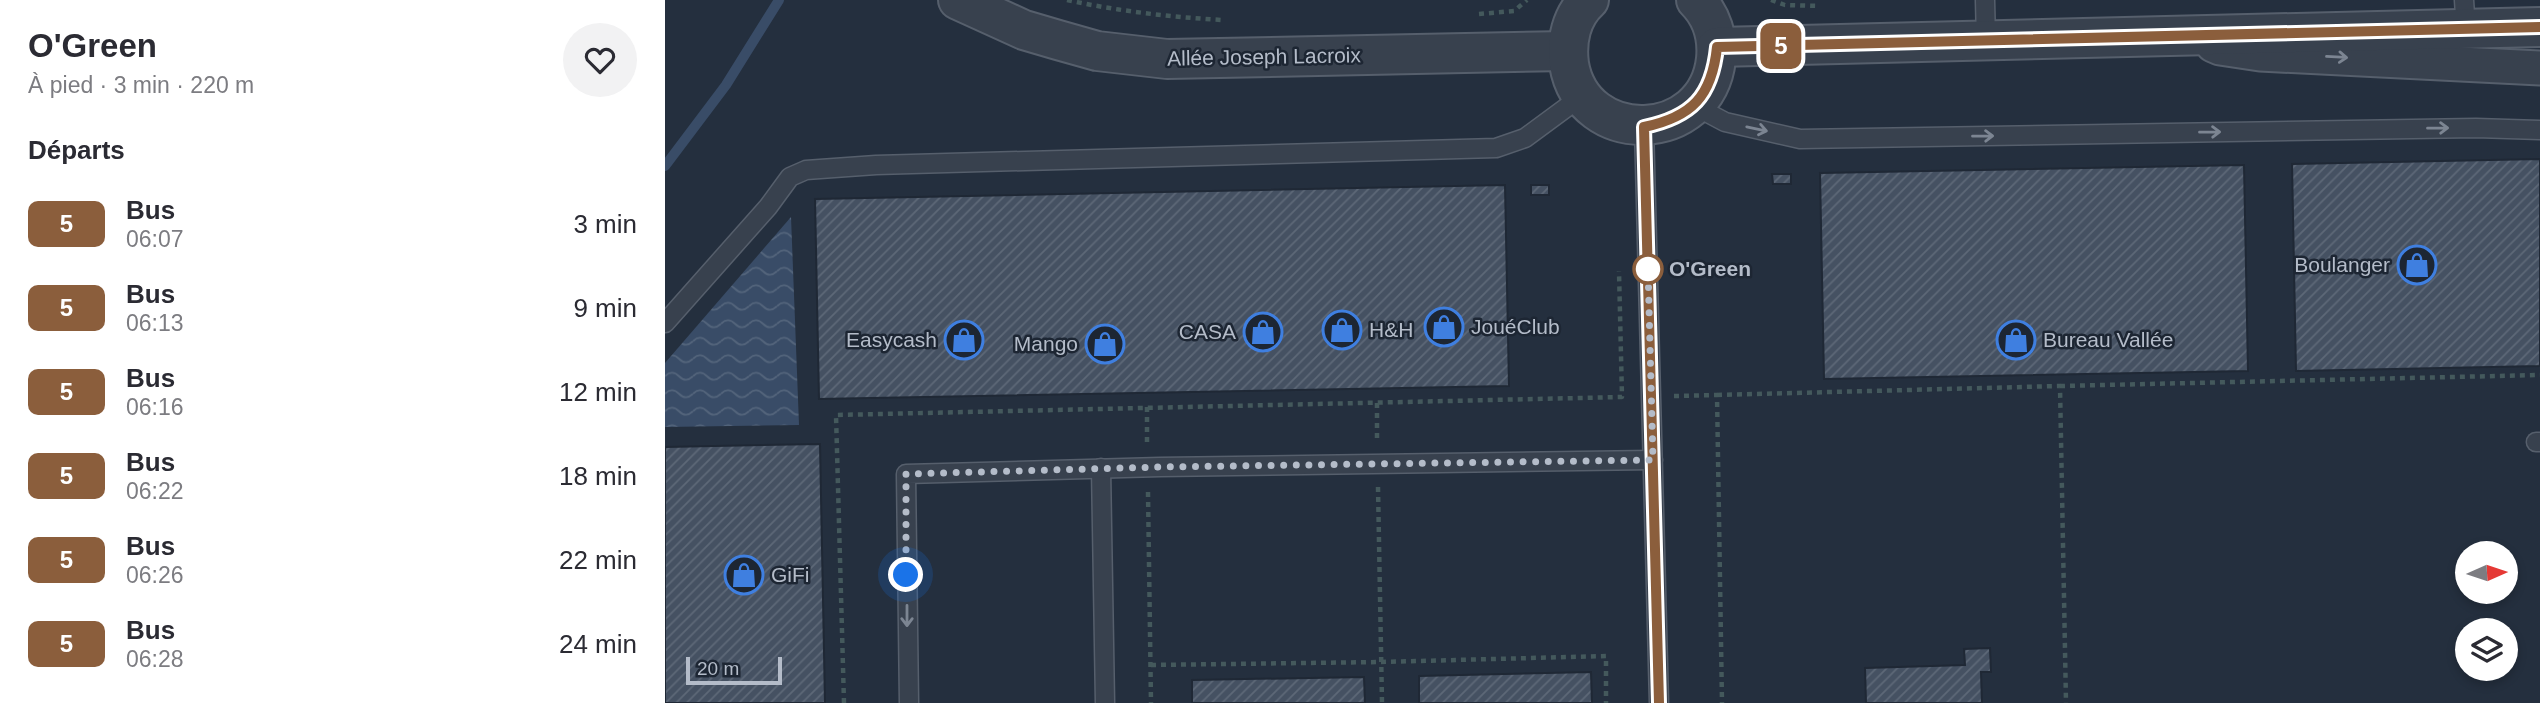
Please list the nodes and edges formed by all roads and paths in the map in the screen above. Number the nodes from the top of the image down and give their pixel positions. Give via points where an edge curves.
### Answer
1 (1066, 0) edge
2 (1588, 0) edge
3 (1696, 0) edge
4 (1985, 0) edge
5 (963, 2) edge
6 (2465, 15) edge
7 (1233, 20) dead end
8 (2540, 27) edge
9 (2198, 37) junction
10 (1986, 41) junction
11 (1717, 47) junction
12 (1567, 51) junction
13 (2540, 68) edge
14 (1582, 96) junction
15 (1693, 105) junction
16 (1644, 127) junction
17 (2540, 130) edge
18 (1619, 271) dead end
19 (665, 323) edge
20 (2540, 375) edge
21 (2060, 386) junction
22 (1717, 395) junction
23 (1666, 396) dead end
24 (1622, 397) dead end
25 (1377, 402) dead end
26 (1147, 407) dead end
27 (1653, 460) junction
28 (1377, 464) junction
29 (1147, 467) junction
30 (1101, 468) junction
31 (1381, 662) junction
32 (1151, 665) junction
33 (909, 703) edge
34 (1105, 703) edge
35 (1151, 703) edge
36 (1382, 703) edge
37 (1606, 703) edge
38 (1659, 703) edge
39 (1722, 703) edge
40 (2066, 703) edge

1 - 7 path via 1171,17
2 - 12 street via 1571,27
3 - 11 street via 1713,26
4 - 10 lane
5 - 12 street, Allée Joseph Lacroix via 1024,30 1097,51 1167,59
6 - 8 street
6 - 9 street
9 - 10 street
9 -> 13 street via 2220,48 2260,54
10 - 11 street
11 - 15 street via 1715,71 1705,93
12 - 14 street via 1571,75
14 - 16 street via 1599,113
14 - 19 lane via 1525,138 1496,148 806,170 790,177
15 - 16 street via 1668,122
15 -> 17 lane via 1725,122 1800,139
16 - 27 lane
18 - 24 path
20 - 21 path
21 - 22 path
21 - 40 path
22 - 23 path
22 - 39 path
25 - 28 path
26 - 29 path
27 - 28 lane
27 - 38 lane
28 - 29 lane
28 - 31 path
29 - 30 lane
29 - 32 path
30 -> 33 lane via 906,474
30 - 34 lane
31 - 32 path
31 - 36 path
31 - 37 path via 1606,656
32 - 35 path

